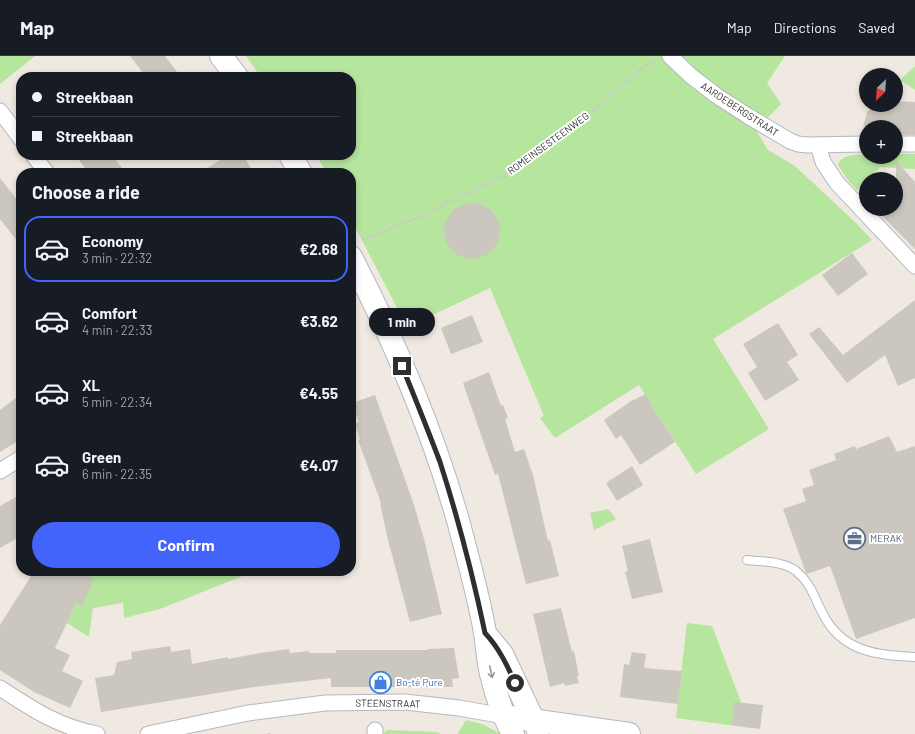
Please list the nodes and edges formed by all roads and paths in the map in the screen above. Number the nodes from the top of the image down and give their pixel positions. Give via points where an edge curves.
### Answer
1 (221, 56) edge
2 (664, 58) edge
3 (233, 72) edge
4 (0, 112) edge
5 (16, 133) edge
6 (859, 144) edge
7 (903, 144) edge
8 (915, 144) edge
9 (818, 145) junction
10 (37, 160) edge
11 (43, 168) edge
12 (356, 248) edge
13 (356, 255) edge
14 (915, 266) edge
15 (16, 461) edge
16 (0, 471) edge
17 (747, 560) dead end
18 (485, 633) junction
19 (915, 657) edge
20 (0, 688) edge
21 (508, 725) edge
22 (536, 727) edge
23 (97, 734) edge
24 (148, 734) edge
25 (629, 734) edge

1 - 3 street
2 - 9 street, AARDEBERGSTRAAT via 748,116 790,141
2 - 12 path, ROMEINSESTEENWEG via 646,65 595,109 508,173 419,217 374,234
4 - 5 street
6 - 9 street
7 - 8 street
9 - 14 street via 823,162 837,183
10 - 11 street
13 - 18 street via 439,461 459,524
15 - 16 street
17 - 19 lane via 782,564 796,571 813,591 822,613 833,630 849,643 883,655
18 -> 21 street via 492,676
18 - 22 street via 502,654
20 - 23 street via 44,716 81,731
21 - 22 street, STEENSTRAAT
21 - 24 street, STEENSTRAAT via 459,708 405,702 325,703 248,713
22 - 25 street, STEENSTRAAT

